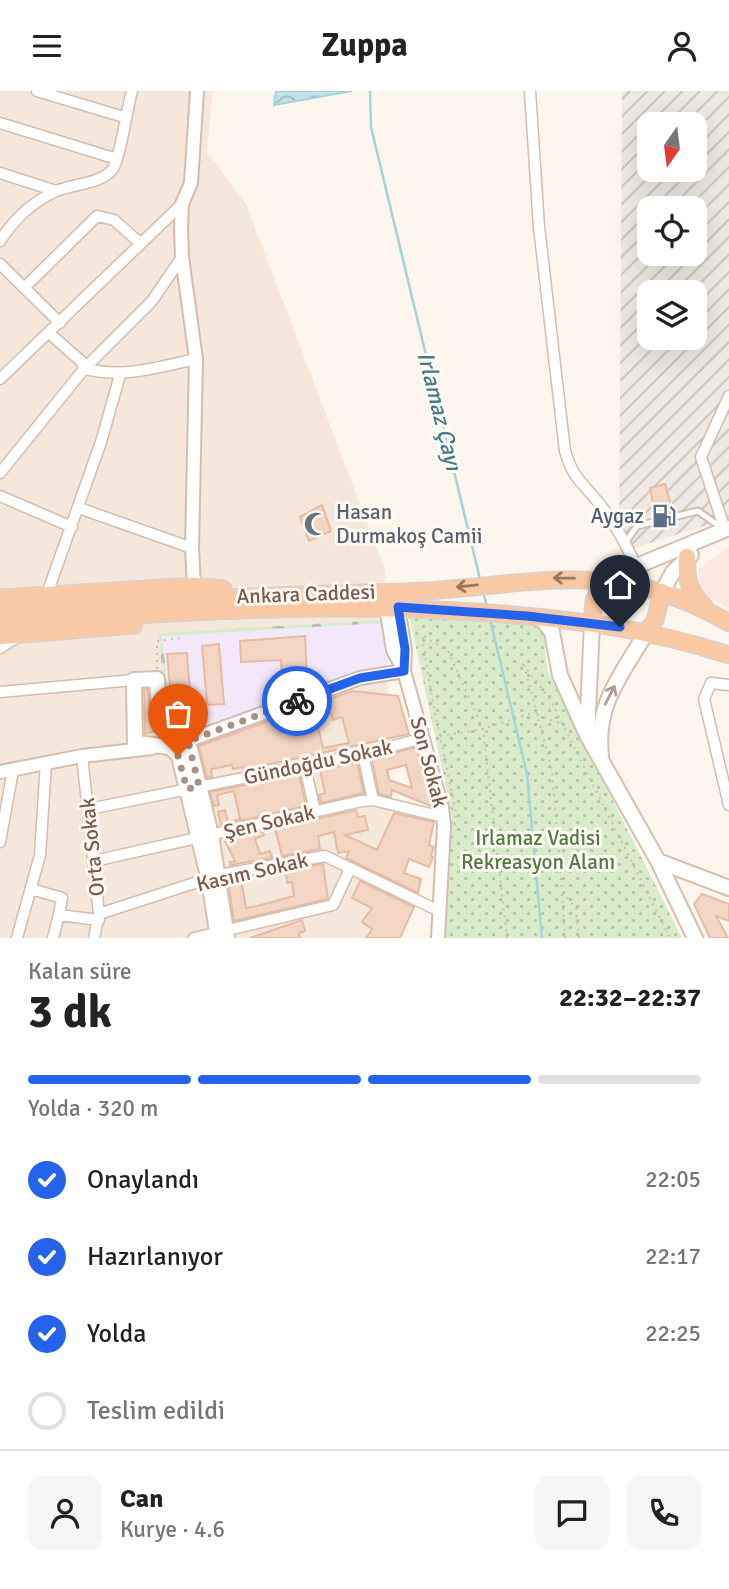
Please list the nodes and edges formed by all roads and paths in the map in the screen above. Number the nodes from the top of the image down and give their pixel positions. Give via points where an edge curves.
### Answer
1 (37, 91) edge
2 (132, 91) edge
3 (197, 91) edge
4 (530, 91) edge
5 (124, 117) junction
6 (0, 123) edge
7 (117, 159) junction
8 (0, 173) edge
9 (56, 191) junction
10 (182, 204) junction
11 (2, 233) edge
12 (141, 243) junction
13 (182, 257) junction
14 (0, 264) edge
15 (24, 288) junction
16 (60, 323) junction
17 (49, 333) junction
18 (196, 359) junction
19 (84, 369) junction
20 (120, 375) junction
21 (0, 379) edge
22 (729, 396) edge
23 (3, 460) edge
24 (0, 473) edge
25 (0, 496) edge
26 (79, 508) junction
27 (72, 527) junction
28 (728, 530) edge
29 (625, 543) junction
30 (192, 548) junction
31 (687, 557) junction
32 (635, 564) junction
33 (603, 580) junction
34 (194, 586) junction
35 (662, 592) junction
36 (47, 594) junction
37 (267, 594) junction
38 (0, 598) edge
39 (400, 603) junction
40 (305, 608) junction
41 (708, 610) junction
42 (0, 611) edge
43 (533, 617) junction
44 (729, 622) edge
45 (0, 623) edge
46 (592, 623) junction
47 (647, 631) junction
48 (20, 635) junction
49 (0, 636) edge
50 (183, 638) dead end
51 (680, 639) junction
52 (0, 647) edge
53 (729, 655) edge
54 (632, 657) junction
55 (404, 671) junction
56 (157, 679) junction
57 (134, 680) junction
58 (729, 685) edge
59 (0, 691) edge
60 (432, 698) dead end
61 (536, 713) junction
62 (563, 724) junction
63 (483, 729) junction
64 (587, 735) junction
65 (440, 736) dead end
66 (423, 738) junction
67 (188, 741) junction
68 (167, 747) junction
69 (363, 754) junction
70 (82, 756) junction
71 (602, 761) junction
72 (46, 763) junction
73 (305, 766) junction
74 (6, 771) edge
75 (193, 787) junction
76 (373, 800) junction
77 (729, 805) edge
78 (89, 809) junction
79 (314, 812) junction
80 (443, 817) junction
81 (205, 837) junction
82 (0, 842) edge
83 (94, 861) junction
84 (658, 861) junction
85 (350, 869) junction
86 (214, 877) junction
87 (729, 888) edge
88 (31, 889) junction
89 (562, 891) junction
90 (439, 911) junction
91 (59, 915) junction
92 (99, 917) junction
93 (222, 935) edge
94 (16, 938) edge
95 (53, 938) edge
96 (94, 938) edge
97 (194, 938) edge
98 (438, 938) edge
99 (507, 938) edge
100 (565, 938) edge
101 (579, 938) edge
102 (670, 938) edge
103 (695, 938) edge

1 - 5 street
2 - 5 street
3 - 10 street via 191,183
4 - 29 street via 565,451 571,473
5 - 7 street
6 - 7 street
7 - 9 street via 112,170 99,178
8 - 9 street
9 - 11 street via 13,220
10 - 12 street
10 - 13 street
12 - 15 street via 114,220 97,216
12 - 16 street
13 - 18 street
13 - 19 street via 152,301
14 - 15 street
15 - 16 street
16 - 17 street
17 - 19 street
17 - 21 street
18 - 20 street
18 - 30 street
19 - 20 street
19 - 23 street
20 - 26 street
22 - 28 street via 701,457
23 - 24 street
25 - 27 street
26 - 27 street
26 - 30 street
27 - 36 street
28 - 29 lane via 698,511 637,526
28 - 31 main road
28 - 32 main road
29 - 32 street
30 - 34 street
31 - 35 main road
31 - 41 highway via 686,579 692,594
32 - 33 main road
33 - 35 highway, Ankara Caddesi
33 -> 39 highway, Ankara Caddesi via 526,580
33 - 46 highway
34 - 36 highway
34 - 37 highway
35 - 41 highway, Ankara Caddesi
35 - 47 highway via 655,620
36 - 38 highway
37 - 39 highway, Ankara Caddesi
37 - 42 highway, Ankara Caddesi
39 - 40 highway, Ankara Caddesi
39 - 43 highway, Ankara Caddesi
39 - 55 street, Son Sokak via 393,650
40 - 45 highway, Ankara Caddesi
40 - 48 highway
41 - 44 highway, Ankara Caddesi
43 - 46 highway, Ankara Caddesi
43 - 64 main road via 552,632 560,675
46 - 47 highway, Ankara Caddesi
46 - 64 main road
47 - 51 highway, Ankara Caddesi
47 - 54 main road
48 - 49 highway
48 - 52 street
50 - 56 path via 157,641
51 - 53 highway, Ankara Caddesi
51 - 54 main road via 650,644
71 -> 54 main road via 601,715
55 - 66 street, Son Sokak
55 - 67 street via 360,678
56 - 57 main road
56 - 67 main road via 159,709
57 - 59 street
57 - 68 main road via 135,743
58 - 77 street via 710,683 704,699
60 - 63 path via 422,635 449,651
61 - 62 path
61 - 62 path via 523,664
61 - 63 path
61 - 89 path via 552,771
62 - 102 path
63 - 65 path
63 - 99 path
64 - 71 main road
66 - 69 street, Gündoğdu Sokak
66 - 80 street, Son Sokak
67 - 68 street
67 - 75 main road
68 - 70 street
68 - 75 main road via 178,756
69 - 73 street, Gündoğdu Sokak
69 - 76 street
70 - 72 street
70 - 78 street, Orta Sokak
71 - 84 main road
72 - 74 street
72 - 88 street via 40,855
73 - 75 street, Gündoğdu Sokak
73 - 79 street
74 - 82 street
75 - 78 street, Gündoğdu Sokak
75 - 81 main road
76 - 79 street, Şen Sokak
76 - 80 street, Şen Sokak
78 - 83 street, Orta Sokak
79 - 81 street, Şen Sokak
80 - 90 street, Son Sokak
81 - 83 street, Şen Sokak
81 - 86 main road
83 - 92 street, Orta Sokak
84 - 87 main road
84 - 103 main road
85 - 86 street, Kasım Sokak via 325,856
85 - 90 street, Kasım Sokak
85 - 93 street via 333,905
86 - 92 street, Kasım Sokak
86 - 93 main road
88 - 91 street via 62,898
88 - 94 street
89 - 100 path
89 - 101 path via 576,908
90 - 98 street, Son Sokak
91 - 92 street, Kasım Sokak
91 - 95 street
92 - 96 street, Orta Sokak
93 - 97 street

